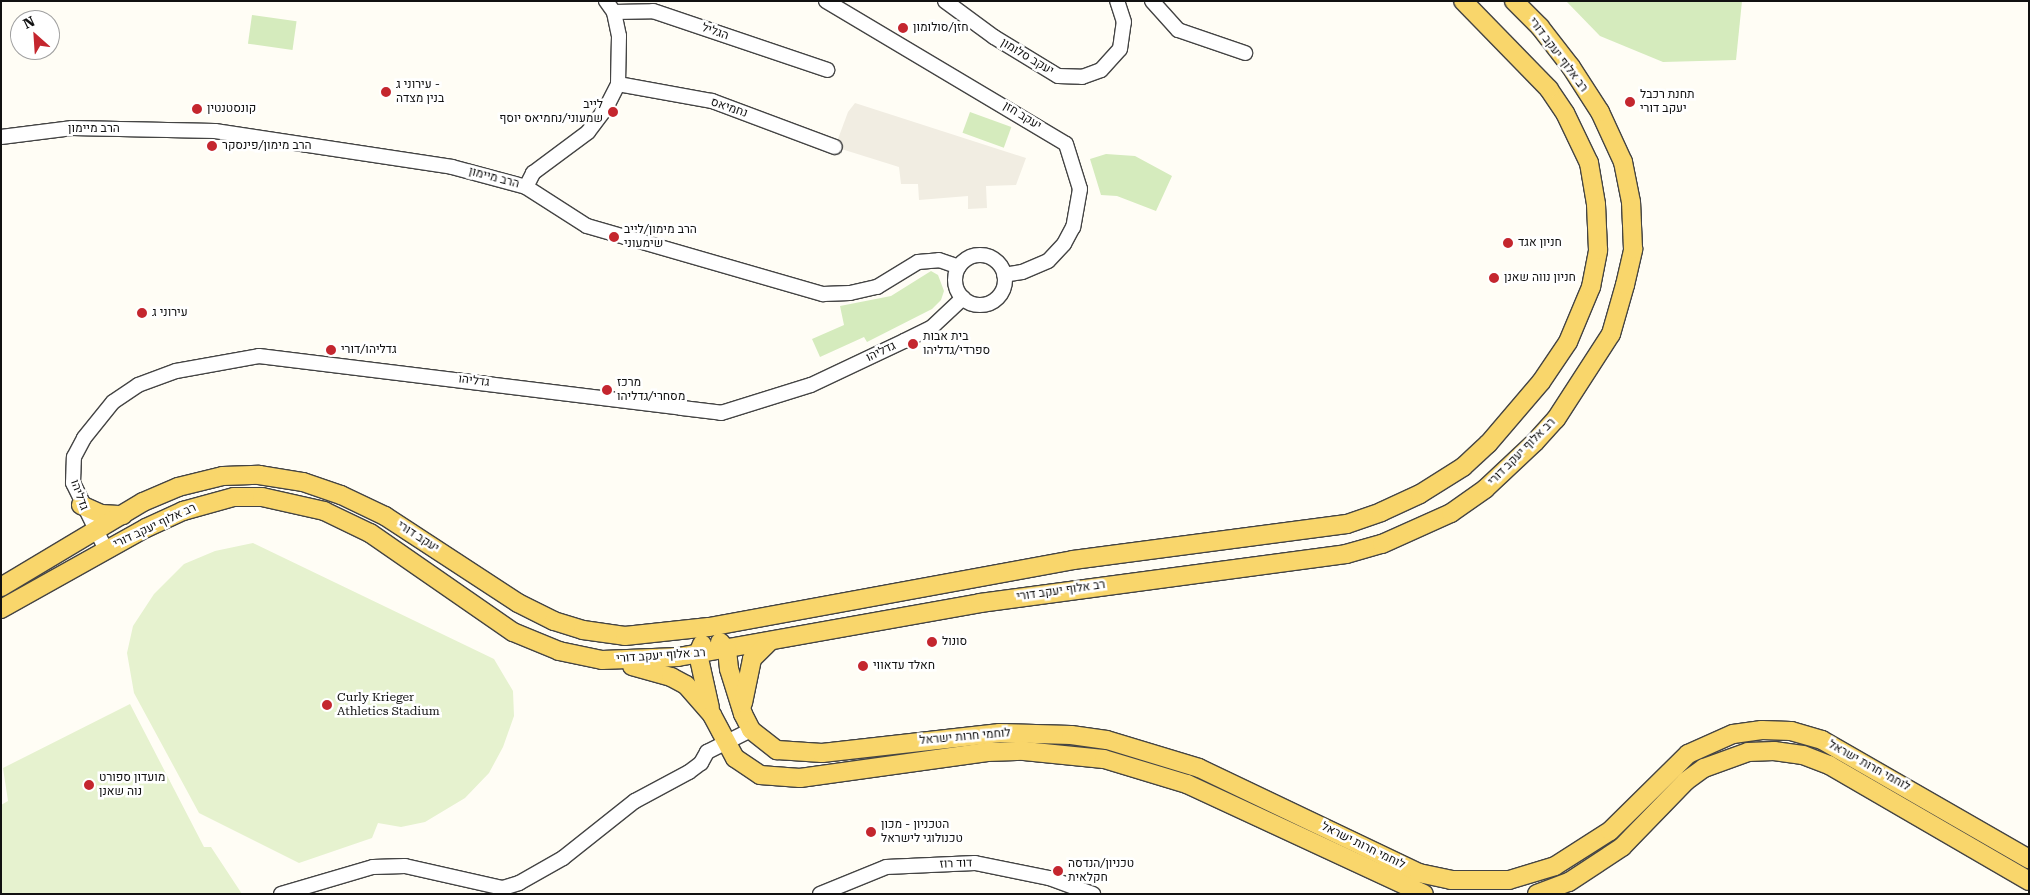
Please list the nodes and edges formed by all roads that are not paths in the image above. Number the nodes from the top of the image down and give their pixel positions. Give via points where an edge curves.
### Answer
1 (826, 1) edge
2 (945, 1) edge
3 (1117, 1) edge
4 (1152, 1) edge
5 (1463, 1) edge
6 (1514, 1) edge
7 (610, 7) edge
8 (1245, 53) dead end
9 (827, 70) dead end
10 (618, 84) junction
11 (2, 137) edge
12 (836, 147) dead end
13 (526, 186) junction
14 (959, 267) junction
15 (1004, 275) junction
16 (962, 298) junction
17 (82, 508) junction
18 (123, 514) junction
19 (95, 531) junction
20 (74, 544) junction
21 (106, 550) junction
22 (1, 587) edge
23 (1, 609) edge
24 (709, 627) junction
25 (769, 642) junction
26 (727, 650) junction
27 (698, 654) junction
28 (602, 660) junction
29 (743, 714) junction
30 (712, 715) junction
31 (752, 730) junction
32 (724, 743) junction
33 (2029, 859) edge
34 (2029, 881) edge
35 (281, 894) edge
36 (820, 894) edge
37 (1094, 894) edge
38 (1424, 894) edge
39 (1537, 894) edge

1 - 15 street, יעקב חזן via 1066,144 1080,188 1079,208 1073,227 1064,244 1048,261 1022,272
2 - 3 street, יעקב סלומון via 994,37 1058,76 1082,77 1101,70 1120,49 1124,22
4 - 8 street via 1178,30
5 - 24 main road via 1549,90 1565,114 1589,163 1596,204 1598,250 1591,287 1568,342 1541,382 1488,444 1463,467 1420,494 1347,524 1073,560
6 - 25 main road, רב אלוף יעקב דורי via 1545,34 1600,112 1623,162 1631,202 1633,248 1611,334 1556,419 1485,490 1418,528 1382,544 1346,554 980,603
7 - 9 street, הגליל via 653,11
7 - 10 street via 619,36
10 - 12 street, נחמיאס via 712,101
10 - 13 street via 606,108 588,132 533,173
11 - 13 street, הרב מיימון via 72,128 216,131 452,167
13 - 14 street, הרב מיימון via 587,226 823,294 850,293 876,287 918,262 939,260
14 - 15 street via 971,257 987,256 1000,265
14 - 16 street via 955,283
15 - 16 street via 1003,288 994,300 978,305
16 - 17 street, גדליהו via 931,328 904,341 811,385 721,413 259,356 176,371 138,386 113,402 84,438 72,465 73,483
17 - 18 main road via 101,514
17 - 19 street, גדליהו
17 - 20 main road via 84,527
18 - 19 main road, רב אלוף יעקב דורי
18 - 24 main road, יעקב דורי via 178,487 223,476 258,475 303,482 385,516 518,603 554,621 583,630 625,636
19 - 20 main road, רב אלוף יעקב דורי
19 - 21 street, רב אלוף יעקב דורי
20 - 22 main road, רב אלוף יעקב דורי
21 - 23 main road, רב אלוף יעקב דורי
21 - 28 main road, רב אלוף יעקב דורי via 146,528 207,503 234,497 287,501 324,511 370,532 482,613 527,639 559,651
24 - 26 main road, לוחמי חרות ישראל
24 - 27 main road
25 - 26 main road, רב אלוף יעקב דורי
25 - 29 main road via 758,651 747,670
26 - 27 main road, רב אלוף יעקב דורי
26 - 29 main road, לוחמי חרות ישראל via 729,669
27 - 28 main road, רב אלוף יעקב דורי
27 - 30 main road
28 - 30 main road, לוחמי חרות ישראל via 670,677 686,686
29 - 31 main road, לוחמי חרות ישראל
30 - 32 main road, לוחמי חרות ישראל
31 - 32 street
31 - 33 main road, לוחמי חרות ישראל via 777,750 800,754 1000,733 1071,735 1107,740 1199,768 1419,873 1483,882 1534,874 1579,852 1610,831 1672,768 1710,742 1762,730 1791,731 1822,740 1852,756
32 - 35 street via 708,752 701,763 689,772 652,790 563,858 519,883 503,888 405,866 373,867
32 - 38 main road, לוחמי חרות ישראל via 745,767 760,775 780,778 987,752 1024,751 1104,758 1187,784
34 - 39 main road, לוחמי חרות ישראל via 1829,765 1803,755 1774,751 1748,752 1704,768 1686,781 1622,847 1576,878
36 - 37 street, דוד רוז via 886,867 975,863 1049,878

